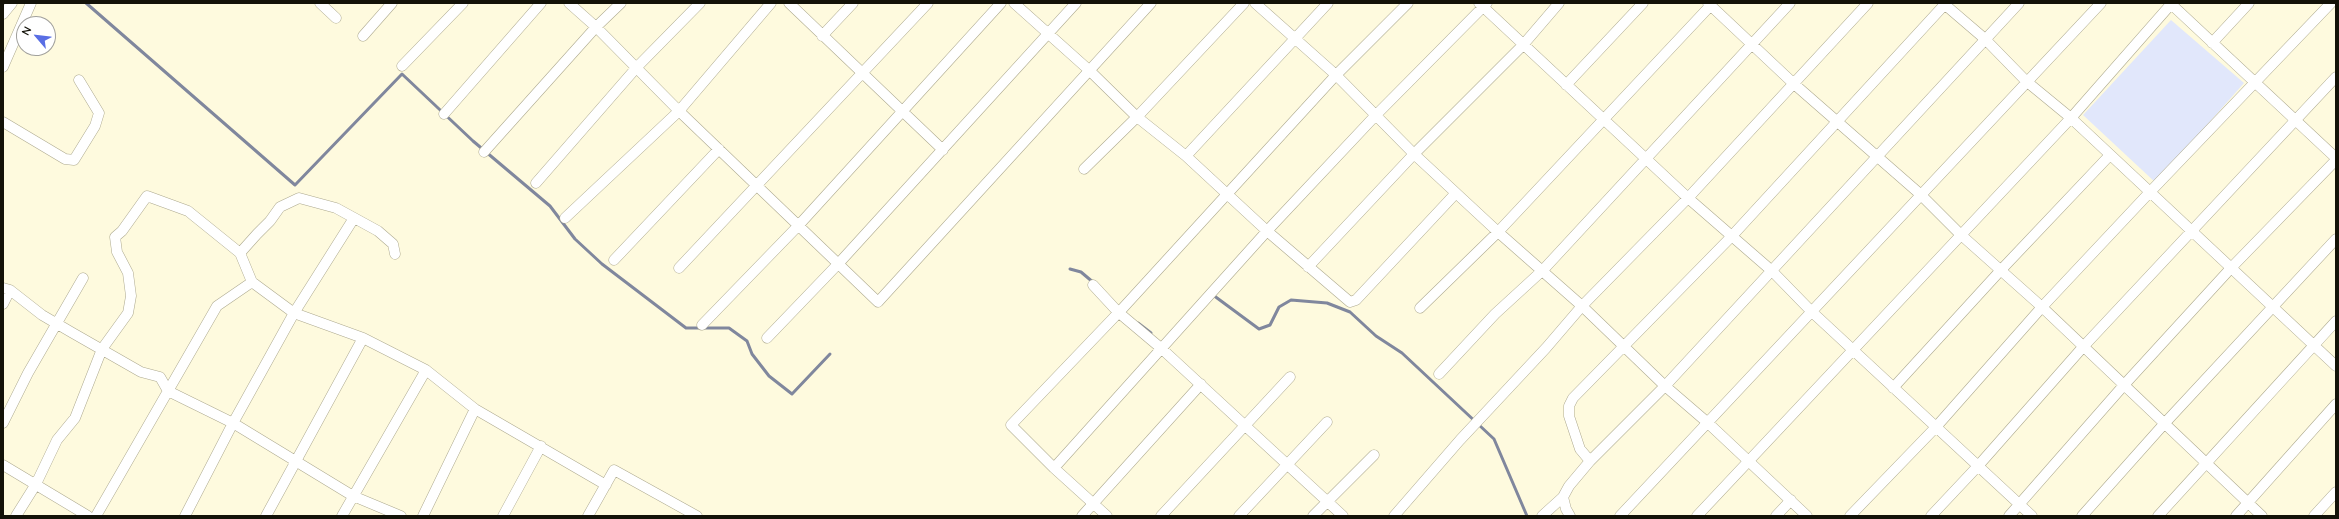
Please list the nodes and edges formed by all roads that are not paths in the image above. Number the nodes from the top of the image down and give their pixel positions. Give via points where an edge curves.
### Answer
1 (12, 3) edge
2 (31, 3) edge
3 (320, 3) edge
4 (392, 3) edge
5 (463, 3) edge
6 (541, 3) edge
7 (569, 3) edge
8 (621, 3) edge
9 (700, 3) edge
10 (772, 3) edge
11 (789, 3) edge
12 (853, 3) edge
13 (928, 3) edge
14 (1001, 3) edge
15 (1014, 3) edge
16 (1076, 3) edge
17 (1151, 3) edge
18 (1244, 3) edge
19 (1255, 3) edge
20 (1328, 3) edge
21 (1408, 3) edge
22 (1559, 3) edge
23 (1643, 3) edge
24 (1790, 3) edge
25 (1868, 3) edge
26 (2019, 3) edge
27 (2101, 3) edge
28 (2171, 3) edge
29 (2249, 3) edge
30 (2331, 3) edge
31 (1483, 4) edge
32 (1710, 4) edge
33 (1944, 4) edge
34 (3, 14) edge
35 (336, 18) dead end
36 (596, 27) junction
37 (1049, 34) junction
38 (363, 36) dead end
39 (822, 36) junction
40 (1295, 38) junction
41 (1986, 39) junction
42 (1752, 43) junction
43 (2212, 43) junction
44 (1523, 45) junction
45 (402, 66) dead end
46 (3, 67) edge
47 (636, 68) junction
48 (1090, 70) junction
49 (862, 74) junction
50 (1336, 75) junction
51 (2336, 77) edge
52 (79, 80) dead end
53 (2026, 81) junction
54 (1793, 82) junction
55 (2255, 83) junction
56 (1566, 85) junction
57 (679, 111) junction
58 (901, 112) junction
59 (444, 114) dead end
60 (1375, 116) junction
61 (1137, 117) junction
62 (2071, 118) junction
63 (1603, 119) junction
64 (2295, 120) junction
65 (1838, 121) junction
66 (3, 122) edge
67 (719, 149) junction
68 (943, 150) junction
69 (484, 152) dead end
70 (1414, 154) junction
71 (2110, 155) junction
72 (1186, 156) junction
73 (1878, 156) junction
74 (1645, 158) junction
75 (2336, 159) edge
76 (1084, 169) dead end
77 (536, 183) dead end
78 (757, 184) junction
79 (2150, 192) junction
80 (1456, 193) junction
81 (1226, 194) junction
82 (1920, 194) junction
83 (1688, 198) junction
84 (354, 218) junction
85 (565, 218) dead end
86 (798, 226) junction
87 (2191, 230) junction
88 (1267, 231) junction
89 (1498, 232) junction
90 (1960, 234) junction
91 (1731, 237) junction
92 (2336, 239) edge
93 (240, 253) junction
94 (395, 254) dead end
95 (614, 260) dead end
96 (839, 263) junction
97 (1308, 267) junction
98 (679, 268) dead end
99 (2231, 268) junction
100 (1543, 270) junction
101 (1772, 271) junction
102 (2000, 271) junction
103 (84, 278) dead end
104 (252, 282) junction
105 (1093, 285) dead end
106 (7, 289) edge
107 (3, 304) edge
108 (1582, 306) junction
109 (2042, 307) junction
110 (2272, 307) junction
111 (1420, 308) dead end
112 (1811, 311) junction
113 (1118, 312) junction
114 (294, 313) junction
115 (2336, 321) edge
116 (58, 324) junction
117 (702, 325) dead end
118 (363, 338) junction
119 (767, 338) dead end
120 (2314, 345) junction
121 (2083, 347) junction
122 (1624, 348) junction
123 (102, 349) junction
124 (1162, 349) junction
125 (1853, 350) junction
126 (2336, 366) edge
127 (426, 370) junction
128 (1439, 374) dead end
129 (1290, 377) dead end
130 (1201, 384) junction
131 (2124, 385) junction
132 (1665, 386) junction
133 (1894, 388) junction
134 (168, 391) junction
135 (2336, 404) edge
136 (475, 409) junction
137 (1327, 422) dead end
138 (3, 423) edge
139 (233, 423) junction
140 (1708, 423) junction
141 (2164, 424) junction
142 (1245, 426) junction
143 (1936, 427) junction
144 (541, 446) junction
145 (1374, 455) dead end
146 (1748, 460) junction
147 (1590, 461) junction
148 (297, 462) junction
149 (2204, 463) junction
150 (3, 465) edge
151 (1286, 465) junction
152 (1978, 466) junction
153 (1054, 468) junction
154 (36, 484) junction
155 (606, 485) junction
156 (2336, 492) edge
157 (353, 496) junction
158 (1563, 497) junction
159 (1328, 500) junction
160 (1791, 500) junction
161 (2247, 503) junction
162 (1093, 504) junction
163 (2020, 505) junction
164 (16, 516) edge
165 (88, 516) edge
166 (96, 516) edge
167 (185, 516) edge
168 (266, 516) edge
169 (342, 516) edge
170 (401, 516) edge
171 (423, 516) edge
172 (503, 516) edge
173 (588, 516) edge
174 (697, 516) edge
175 (1082, 516) edge
176 (1107, 516) edge
177 (1161, 516) edge
178 (1239, 516) edge
179 (1313, 516) edge
180 (1343, 516) edge
181 (1394, 516) edge
182 (1542, 516) edge
183 (1570, 516) edge
184 (1620, 516) edge
185 (1697, 516) edge
186 (1776, 516) edge
187 (1807, 516) edge
188 (1850, 516) edge
189 (1931, 516) edge
190 (2009, 516) edge
191 (2032, 516) edge
192 (2082, 516) edge
193 (2158, 516) edge
194 (2236, 516) edge
195 (2262, 516) edge
196 (2314, 516) edge

1 - 34 street
2 - 46 street
3 - 35 street
4 - 38 street
5 - 45 street
6 - 59 street
7 - 36 street
8 - 36 street
9 - 47 street
10 - 57 street
11 - 39 street
12 - 39 street
13 - 49 street
14 - 58 street
15 - 37 street
16 - 37 street
17 - 48 street
18 - 61 street
19 - 40 street
20 - 40 street
21 - 50 street
22 - 44 street
23 - 56 street
24 - 42 street
25 - 54 street
26 - 41 street
27 - 53 street
28 - 43 street
28 - 62 street
29 - 43 street
30 - 55 street
31 - 44 street
31 - 60 street
32 - 42 street
32 - 63 street
33 - 41 street
33 - 65 street
36 - 47 street
36 - 69 street
37 - 48 street
37 - 68 street
39 - 49 street
40 - 50 street
40 - 72 street
41 - 53 street
41 - 73 street
42 - 54 street
42 - 74 street
43 - 55 street
44 - 56 street
44 - 70 street
47 - 57 street
47 - 77 street
48 - 61 street
48 - 96 street via 878,302
49 - 58 street
49 - 78 street
50 - 60 street
50 - 81 street
51 - 64 street
52 - 66 street via 99,113 96,126 74,160 65,159
53 - 62 street
53 - 82 street
54 - 65 street
54 - 83 street
55 - 64 street
55 - 79 street
56 - 63 street
57 - 67 street
57 - 85 street
58 - 68 street
58 - 86 street
60 - 70 street
60 - 88 street
61 - 72 street
61 - 76 street
62 - 71 street
62 - 90 street
63 - 74 street
63 - 89 street
64 - 75 street
64 - 87 street
65 - 73 street
65 - 91 street
67 - 78 street
67 - 95 street
68 - 96 street
70 - 80 street
70 - 97 street
71 - 79 street
71 - 102 street
72 - 81 street
73 - 82 street
73 - 101 street
74 - 83 street
74 - 100 street
75 - 99 street
78 - 86 street
78 - 98 street
79 - 87 street
79 - 109 street
80 - 89 street
80 - 97 street via 1356,300 1350,302 1344,298
81 - 88 street
81 - 113 street
82 - 90 street
82 - 112 street
83 - 91 street
83 - 108 street
84 - 93 street via 336,208 299,198 280,207
84 - 94 street via 378,231 393,244
84 - 114 street
86 - 96 street
86 - 117 street
87 - 99 street
87 - 121 street
88 - 97 street
88 - 124 street
89 - 100 street
89 - 111 street
90 - 102 street
90 - 125 street
91 - 101 street
91 - 122 street
92 - 110 street
93 - 104 street
93 - 123 street via 188,211 147,196 115,237 117,252 128,273 131,296 128,313
96 - 119 street
99 - 110 street
99 - 131 street
100 - 108 street
100 - 128 street via 1495,314
101 - 112 street
101 - 132 street
102 - 109 street
102 - 133 street
103 - 116 street
104 - 114 street
104 - 134 street via 217,306
105 - 113 street
106 - 107 street
106 - 116 street
108 - 122 street
108 - 181 street
109 - 121 street
109 - 143 street
110 - 120 street
110 - 141 street
112 - 125 street
112 - 140 street
113 - 124 street
113 - 153 street via 1011,425
114 - 118 street
114 - 139 street
115 - 120 street
116 - 123 street
116 - 138 street via 28,373
118 - 127 street
118 - 148 street
120 - 126 street
120 - 149 street
121 - 131 street
121 - 152 street
122 - 132 street
122 - 147 street via 1573,398 1569,406 1569,416 1580,449
123 - 134 street via 141,372 160,377
123 - 154 street via 75,418 57,440
124 - 130 street
124 - 153 street
125 - 133 street
125 - 146 street
127 - 136 street
127 - 157 street
129 - 142 street
130 - 142 street
130 - 162 street
131 - 141 street
131 - 163 street
132 - 140 street
132 - 147 street
133 - 143 street
134 - 139 street
134 - 166 street
135 - 161 street
136 - 144 street
136 - 171 street
137 - 151 street
139 - 148 street
139 - 167 street
140 - 146 street
140 - 184 street
141 - 149 street
141 - 192 street
142 - 151 street
142 - 177 street
143 - 152 street
143 - 188 street
144 - 155 street
144 - 172 street
145 - 159 street
146 - 160 street
146 - 185 street
147 - 158 street
148 - 157 street
148 - 168 street
149 - 161 street
149 - 193 street
150 - 154 street
151 - 159 street
151 - 178 street
152 - 163 street
152 - 189 street
153 - 162 street
154 - 164 street
154 - 165 street
155 - 173 street
155 - 174 street via 614,470
156 - 196 street
157 - 169 street
157 - 170 street
158 - 182 street
158 - 183 street
159 - 179 street
159 - 180 street
160 - 186 street
160 - 187 street
161 - 194 street
161 - 195 street
162 - 175 street
162 - 176 street
163 - 190 street
163 - 191 street

